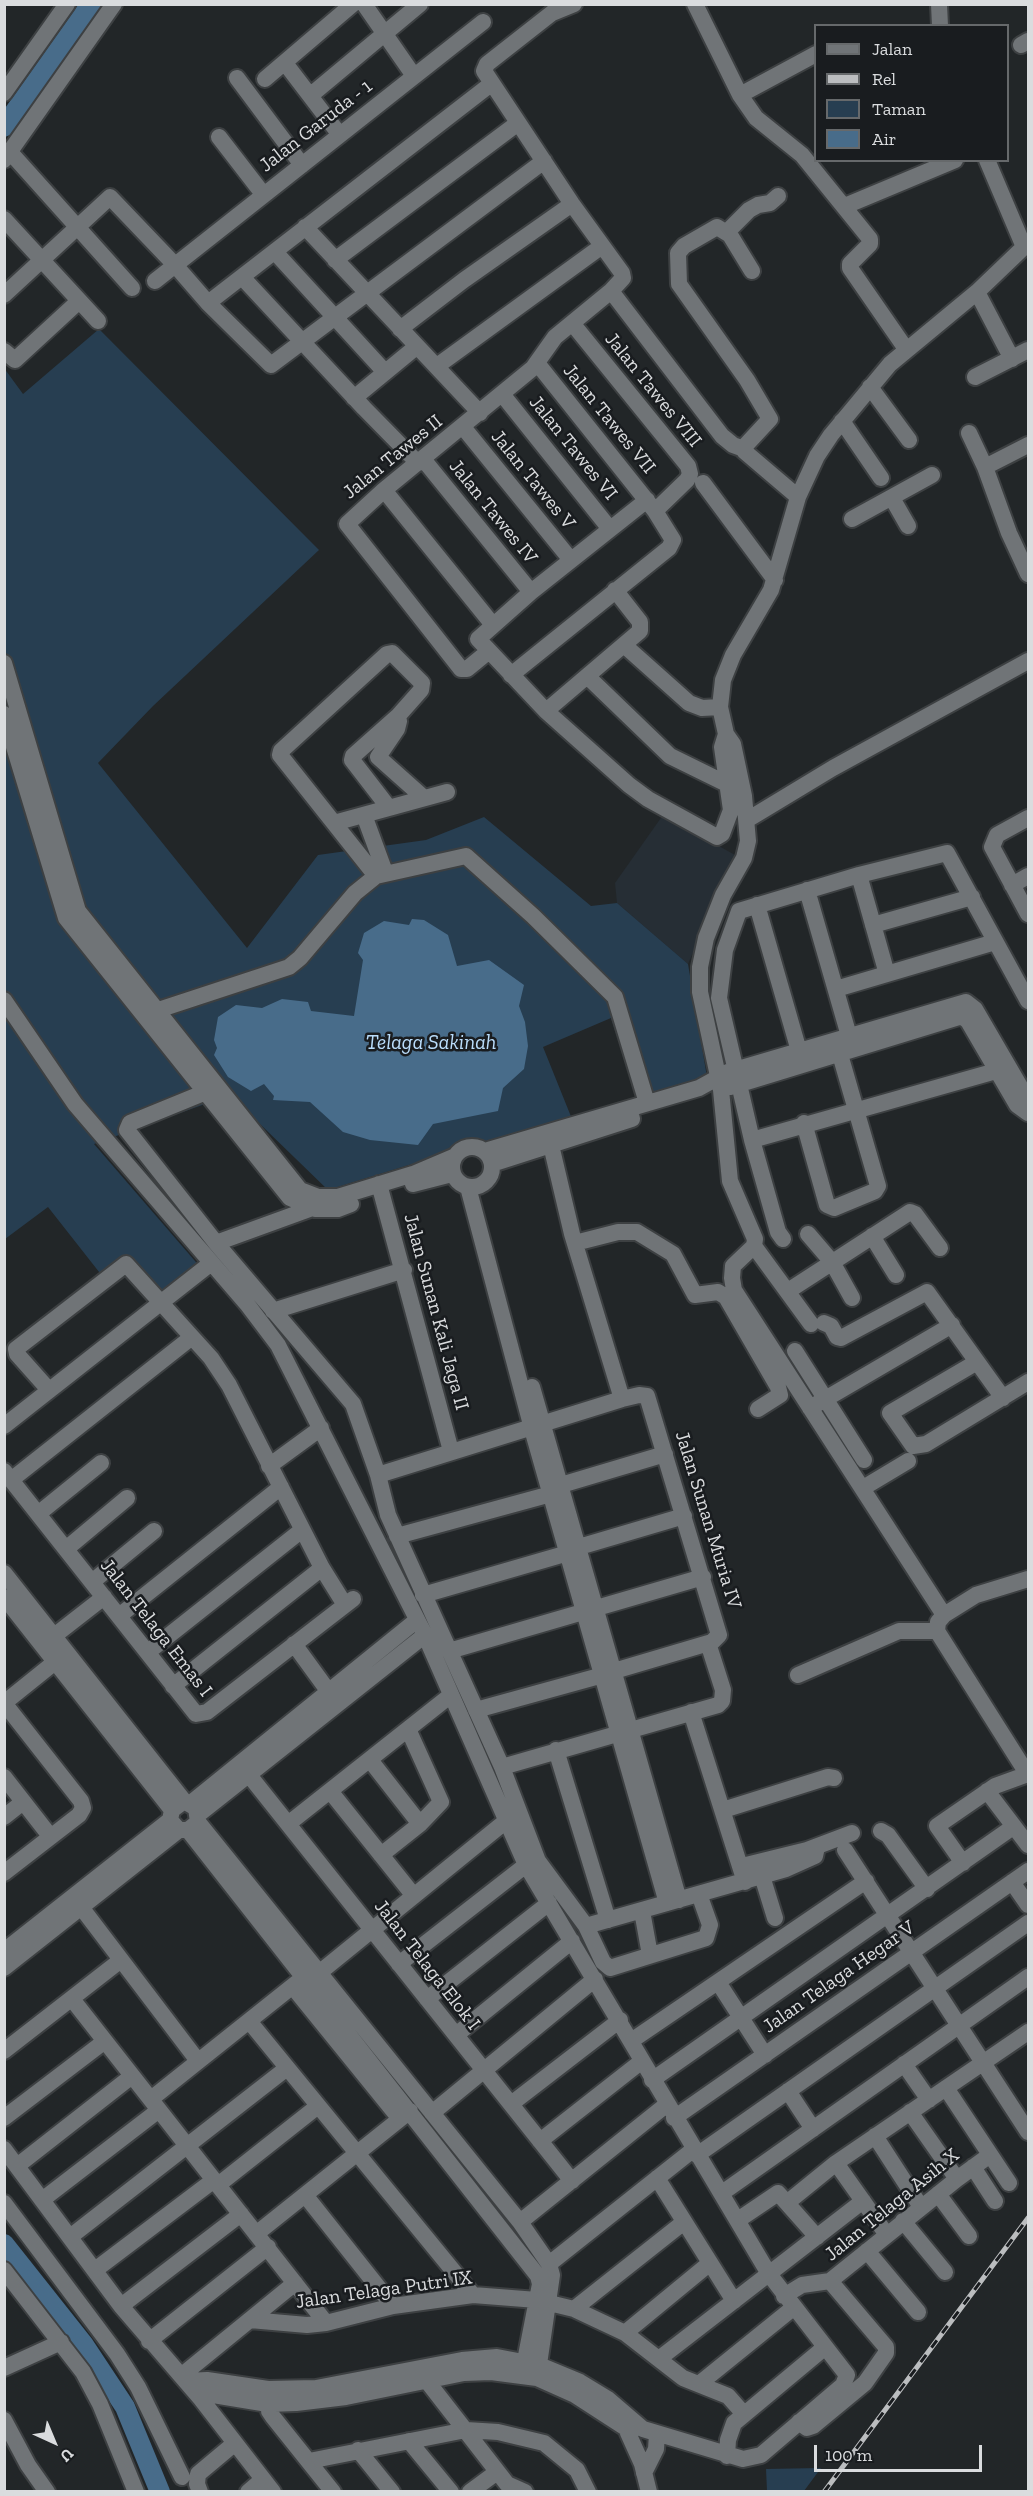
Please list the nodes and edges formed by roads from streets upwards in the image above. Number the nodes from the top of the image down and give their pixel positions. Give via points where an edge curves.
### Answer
1 (67, 4) edge
2 (114, 4) edge
3 (353, 4) edge
4 (363, 4) edge
5 (420, 4) edge
6 (574, 4) edge
7 (695, 4) edge
8 (939, 4) edge
9 (549, 9) edge
10 (483, 22) dead end
11 (940, 24) edge
12 (383, 32) junction
13 (814, 55) edge
14 (285, 63) junction
15 (414, 76) junction
16 (237, 78) dead end
17 (265, 79) dead end
18 (491, 84) junction
19 (4, 93) edge
20 (311, 95) junction
21 (740, 95) junction
22 (518, 123) junction
23 (340, 135) junction
24 (219, 137) dead end
25 (7, 156) edge
26 (544, 162) junction
27 (950, 162) edge
28 (988, 162) edge
29 (302, 165) junction
30 (263, 194) junction
31 (778, 196) dead end
32 (572, 204) junction
33 (845, 206) junction
34 (4, 219) edge
35 (76, 226) junction
36 (305, 228) junction
37 (727, 232) junction
38 (602, 246) junction
39 (1027, 250) edge
40 (274, 252) junction
41 (41, 260) junction
42 (335, 260) junction
43 (175, 265) junction
44 (752, 271) dead end
45 (242, 277) junction
46 (155, 281) dead end
47 (132, 288) dead end
48 (611, 291) junction
49 (977, 292) junction
50 (4, 295) edge
51 (367, 295) junction
52 (79, 301) junction
53 (208, 303) junction
54 (335, 319) junction
55 (98, 321) dead end
56 (572, 323) junction
57 (400, 329) junction
58 (302, 343) junction
59 (417, 347) junction
60 (906, 349) junction
61 (1029, 350) edge
62 (4, 351) edge
63 (1012, 359) junction
64 (537, 363) junction
65 (437, 366) junction
66 (385, 372) junction
67 (975, 377) dead end
68 (870, 387) junction
69 (502, 394) junction
70 (354, 398) junction
71 (480, 413) junction
72 (842, 421) junction
73 (463, 427) junction
74 (969, 433) dead end
75 (909, 440) dead end
76 (1029, 445) edge
77 (744, 449) junction
78 (421, 461) junction
79 (985, 467) junction
80 (932, 475) dead end
81 (880, 478) dead end
82 (703, 483) dead end
83 (384, 490) junction
84 (798, 497) junction
85 (892, 498) junction
86 (651, 506) junction
87 (852, 519) dead end
88 (908, 526) dead end
89 (610, 529) junction
90 (571, 560) junction
91 (1029, 574) edge
92 (775, 580) junction
93 (615, 590) junction
94 (531, 592) junction
95 (493, 624) junction
96 (624, 645) junction
97 (489, 651) junction
98 (1029, 662) edge
99 (4, 663) edge
100 (511, 675) junction
101 (586, 676) junction
102 (720, 707) junction
103 (546, 711) junction
104 (4, 714) edge
105 (398, 716) junction
106 (726, 734) junction
107 (727, 784) junction
108 (447, 792) dead end
109 (424, 798) junction
110 (389, 808) junction
111 (364, 814) junction
112 (1029, 818) edge
113 (747, 820) junction
114 (334, 823) junction
115 (380, 874) junction
116 (859, 875) junction
117 (1029, 876) edge
118 (1012, 885) junction
119 (807, 890) junction
120 (972, 897) junction
121 (757, 905) junction
122 (1029, 914) edge
123 (72, 915) junction
124 (873, 925) junction
125 (995, 942) junction
126 (886, 974) junction
127 (836, 989) junction
128 (4, 1000) edge
129 (1029, 1001) edge
130 (151, 1012) junction
131 (842, 1043) junction
132 (799, 1051) junction
133 (996, 1071) junction
134 (738, 1077) junction
135 (719, 1083) junction
136 (212, 1089) junction
137 (1029, 1100) edge
138 (647, 1103) junction
139 (629, 1108) junction
140 (856, 1109) junction
141 (1029, 1113) edge
142 (804, 1124) junction
143 (752, 1140) junction
144 (551, 1145) junction
145 (453, 1157) junction
146 (489, 1158) junction
147 (452, 1174) junction
148 (473, 1186) junction
149 (381, 1189) junction
150 (316, 1203) junction
151 (808, 1234) dead end
152 (872, 1236) junction
153 (783, 1239) dead end
154 (216, 1243) junction
155 (575, 1243) junction
156 (754, 1246) junction
157 (940, 1248) dead end
158 (832, 1262) junction
159 (210, 1264) junction
160 (404, 1270) junction
161 (897, 1275) dead end
162 (788, 1291) junction
163 (852, 1298) dead end
164 (162, 1302) junction
165 (273, 1311) junction
166 (952, 1325) junction
167 (192, 1336) junction
168 (795, 1351) dead end
169 (977, 1362) junction
170 (1029, 1382) edge
171 (50, 1390) junction
172 (826, 1398) junction
173 (1003, 1398) junction
174 (622, 1399) junction
175 (651, 1405) junction
176 (810, 1408) junction
177 (758, 1409) dead end
178 (4, 1426) edge
179 (321, 1428) junction
180 (539, 1430) junction
181 (451, 1451) junction
182 (665, 1454) junction
183 (864, 1460) dead end
184 (908, 1461) dead end
185 (101, 1463) dead end
186 (269, 1466) junction
187 (8, 1475) edge
188 (379, 1479) junction
189 (281, 1487) junction
190 (863, 1488) junction
191 (556, 1490) junction
192 (127, 1498) dead end
193 (38, 1514) junction
194 (684, 1516) junction
195 (302, 1530) junction
196 (154, 1531) dead end
197 (397, 1536) junction
198 (66, 1549) junction
199 (573, 1550) junction
200 (322, 1568) junction
201 (4, 1573) edge
202 (703, 1577) junction
203 (1029, 1579) edge
204 (92, 1582) junction
205 (423, 1595) junction
206 (4, 1598) edge
207 (104, 1598) junction
208 (591, 1610) junction
209 (944, 1615) junction
210 (118, 1616) junction
211 (421, 1628) junction
212 (937, 1631) junction
213 (54, 1636) junction
214 (708, 1643) junction
215 (294, 1644) junction
216 (148, 1652) junction
217 (449, 1652) junction
218 (55, 1662) junction
219 (609, 1673) junction
220 (798, 1675) dead end
221 (173, 1686) junction
222 (329, 1692) junction
223 (451, 1695) junction
224 (5, 1703) edge
225 (476, 1710) junction
226 (691, 1712) junction
227 (408, 1729) junction
228 (626, 1731) junction
229 (556, 1750) junction
230 (370, 1760) junction
231 (502, 1767) junction
232 (1027, 1769) edge
233 (249, 1775) junction
234 (4, 1778) edge
235 (834, 1778) dead end
236 (330, 1791) junction
237 (987, 1791) junction
238 (23, 1802) junction
239 (723, 1810) junction
240 (185, 1816) junction
241 (4, 1817) edge
242 (506, 1821) junction
243 (288, 1824) junction
244 (420, 1824) junction
245 (1013, 1827) junction
246 (881, 1831) dead end
247 (852, 1833) dead end
248 (50, 1836) junction
249 (1029, 1845) edge
250 (817, 1848) junction
251 (845, 1850) dead end
252 (381, 1855) junction
253 (963, 1863) junction
254 (526, 1865) junction
255 (1029, 1871) edge
256 (4, 1873) edge
257 (744, 1874) junction
258 (762, 1876) junction
259 (866, 1881) junction
260 (1012, 1882) junction
261 (927, 1889) junction
262 (699, 1894) junction
263 (414, 1896) junction
264 (673, 1902) junction
265 (549, 1903) junction
266 (1029, 1905) edge
267 (81, 1907) junction
268 (642, 1911) junction
269 (888, 1916) junction
270 (775, 1918) dead end
271 (608, 1920) junction
272 (1029, 1923) edge
273 (585, 1926) junction
274 (372, 1930) junction
275 (572, 1941) junction
276 (6, 1946) edge
277 (912, 1952) junction
278 (651, 1955) junction
279 (121, 1960) junction
280 (399, 1964) junction
281 (4, 1968) edge
282 (1029, 1977) edge
283 (305, 1979) junction
284 (595, 1979) junction
285 (718, 1982) junction
286 (936, 1987) junction
287 (72, 1999) junction
288 (428, 1999) junction
289 (741, 2018) junction
290 (620, 2020) junction
291 (249, 2021) junction
292 (960, 2025) junction
293 (456, 2035) junction
294 (1026, 2039) edge
295 (105, 2040) junction
296 (631, 2041) junction
297 (4, 2051) edge
298 (765, 2055) junction
299 (198, 2061) junction
300 (642, 2061) junction
301 (984, 2063) junction
302 (904, 2064) junction
303 (287, 2068) junction
304 (484, 2070) junction
305 (132, 2076) junction
306 (652, 2080) junction
307 (946, 2088) junction
308 (788, 2091) junction
309 (929, 2100) junction
310 (155, 2104) junction
311 (511, 2104) junction
312 (318, 2106) junction
313 (670, 2112) junction
314 (910, 2112) junction
315 (432, 2113) junction
316 (405, 2115) junction
317 (4, 2118) edge
318 (813, 2129) junction
319 (1029, 2132) edge
320 (875, 2136) junction
321 (540, 2141) junction
322 (187, 2145) junction
323 (4, 2150) edge
324 (696, 2152) junction
325 (357, 2154) junction
326 (990, 2155) junction
327 (836, 2163) junction
328 (17, 2166) junction
329 (973, 2167) junction
330 (657, 2178) junction
331 (957, 2179) junction
332 (572, 2181) junction
333 (216, 2182) junction
334 (1009, 2183) dead end
335 (722, 2193) junction
336 (938, 2194) junction
337 (305, 2195) junction
338 (42, 2200) junction
339 (863, 2201) junction
340 (995, 2201) dead end
341 (788, 2202) junction
342 (4, 2203) edge
343 (921, 2207) junction
344 (241, 2214) junction
345 (738, 2220) junction
346 (520, 2222) junction
347 (684, 2222) junction
348 (903, 2222) junction
349 (256, 2234) junction
350 (887, 2235) junction
351 (969, 2236) dead end
352 (70, 2237) junction
353 (816, 2238) junction
354 (268, 2247) junction
355 (867, 2251) junction
356 (710, 2263) junction
357 (549, 2264) junction
358 (4, 2270) edge
359 (94, 2270) junction
360 (945, 2272) dead end
361 (769, 2274) junction
362 (830, 2281) junction
363 (295, 2283) junction
364 (473, 2295) junction
365 (543, 2301) junction
366 (734, 2301) junction
367 (789, 2302) junction
368 (121, 2306) junction
369 (393, 2306) junction
370 (574, 2309) junction
371 (918, 2312) dead end
372 (250, 2320) junction
373 (326, 2323) junction
374 (625, 2333) junction
375 (150, 2341) junction
376 (61, 2342) junction
377 (824, 2348) junction
378 (660, 2358) junction
379 (4, 2368) edge
380 (530, 2370) junction
381 (428, 2380) junction
382 (187, 2383) junction
383 (699, 2384) junction
384 (268, 2396) junction
385 (743, 2413) junction
386 (4, 2420) edge
387 (800, 2422) junction
388 (640, 2429) junction
389 (466, 2430) junction
390 (409, 2441) junction
391 (235, 2443) junction
392 (358, 2450) junction
393 (727, 2456) junction
394 (309, 2461) junction
395 (497, 2472) junction
396 (644, 2473) junction
397 (182, 2477) dead end
398 (268, 2485) edge
399 (477, 2489) edge
400 (47, 2492) edge
401 (136, 2492) edge
402 (200, 2492) edge
403 (248, 2492) edge
404 (333, 2492) edge
405 (392, 2492) edge
406 (451, 2492) edge
407 (525, 2492) edge
408 (588, 2492) edge
409 (649, 2492) edge

1 - 19 street
2 - 25 street
3 - 14 street
4 - 12 street
5 - 12 street
6 - 9 street
7 - 21 street
8 - 11 street
9 - 18 street via 484,67
10 - 15 street, Jalan Garuda - 1
12 - 15 street
12 - 20 street
13 - 21 street
14 - 17 street
14 - 20 street
15 - 23 street, Jalan Garuda - 1
16 - 29 street
18 - 22 street
18 - 36 street
20 - 23 street
21 - 33 street via 756,118 802,155
22 - 26 street
22 - 42 street
23 - 29 street, Jalan Garuda - 1
24 - 30 street
25 - 35 street
26 - 32 street
26 - 51 street
27 - 33 street
28 - 39 street
29 - 30 street, Jalan Garuda - 1
30 - 43 street, Jalan Garuda - 1
31 - 37 street via 749,210
32 - 38 street
32 - 57 street
33 - 60 street via 871,242 850,268
34 - 41 street
35 - 41 street
35 - 43 street via 106,199 113,198
35 - 47 street
36 - 40 street
36 - 42 street
37 - 44 street
37 - 77 street via 717,227 684,246 678,253 677,278 769,417
38 - 48 street via 622,273 621,282
38 - 65 street
39 - 49 street
40 - 45 street
40 - 54 street
41 - 50 street
41 - 52 street
42 - 51 street
43 - 46 street, Jalan Garuda - 1
43 - 53 street
45 - 53 street
45 - 58 street, Jalan Tawes IV
48 - 56 street, Jalan Tawes II
48 - 77 street via 722,435
49 - 60 street
49 - 63 street
51 - 54 street
51 - 57 street
52 - 55 street
52 - 62 street via 15,360
53 - 58 street via 271,365
54 - 58 street
54 - 66 street
56 - 64 street, Jalan Tawes II via 551,340
56 - 86 street, Jalan Tawes VIII via 688,466 687,480
57 - 59 street
58 - 70 street, Jalan Tawes IV
59 - 65 street
59 - 66 street
60 - 68 street
61 - 63 street
63 - 67 street
64 - 69 street, Jalan Tawes II
64 - 86 street, Jalan Tawes VII
65 - 71 street
66 - 70 street
68 - 72 street
68 - 75 street
69 - 71 street, Jalan Tawes II
69 - 89 street, Jalan Tawes VI
70 - 78 street, Jalan Tawes IV
71 - 73 street, Jalan Tawes II
72 - 81 street
72 - 84 street via 817,456
73 - 78 street, Jalan Tawes II
73 - 90 street, Jalan Tawes V
74 - 79 street
76 - 79 street
77 - 84 street
78 - 83 street, Jalan Tawes II
78 - 94 street, Jalan Tawes IV
79 - 91 street
80 - 85 street
82 - 92 street
83 - 95 street
83 - 97 street, Jalan Tawes II via 348,520 349,528 461,669 468,669
84 - 92 street
85 - 87 street
85 - 88 street
86 - 89 street, Jalan Tawes VIII
86 - 93 street, Jalan Tawes VII via 673,536 672,543
89 - 90 street, Jalan Tawes VIII
90 - 94 street, Jalan Tawes VIII
92 - 102 street via 727,668
93 - 96 street via 642,626
93 - 100 street
94 - 95 street, Jalan Tawes VIII
95 - 97 street via 478,639
96 - 101 street
96 - 102 street via 689,703 702,708
97 - 100 street
98 - 113 street via 833,768
99 - 123 street
100 - 103 street
101 - 103 street
101 - 107 street via 670,756
102 - 106 street
103 - 107 street via 636,791 717,837 730,818
104 - 123 street
105 - 109 street via 397,729 378,757
105 - 110 street via 353,756 354,764
105 - 114 street via 422,683 392,653 281,751 280,759
106 - 107 street via 722,747
106 - 113 street via 733,744
108 - 109 street
109 - 110 street
110 - 111 street
111 - 114 street
111 - 115 street
112 - 118 street via 993,840 992,847
113 - 135 street via 744,858 706,938 700,967 700,992
114 - 115 street
115 - 130 street via 355,893 296,963
115 - 138 street via 460,856 472,859 615,997
116 - 119 street
116 - 120 street via 946,853
116 - 124 street
117 - 118 street
118 - 122 street
119 - 121 street
119 - 127 street
120 - 124 street
120 - 125 street
121 - 132 street
121 - 134 street via 735,915 718,990
123 - 130 street
124 - 126 street
125 - 126 street
125 - 129 street
126 - 127 street
127 - 131 street
128 - 159 street via 75,1104
130 - 136 street
131 - 132 street
131 - 133 street via 962,1016
131 - 134 street
131 - 137 street via 966,1002 975,1009
131 - 140 street
132 - 134 street
133 - 140 street
133 - 141 street via 1017,1105
134 - 135 street
134 - 143 street
135 - 138 street
135 - 156 street via 730,1182 753,1231
136 - 150 street via 290,1198
136 - 154 street via 126,1128
138 - 139 street
139 - 144 street via 632,1119
139 - 146 street
140 - 142 street
140 - 142 street via 878,1186 871,1194 834,1208 827,1205
142 - 143 street
143 - 153 street
144 - 146 street
144 - 155 street
145 - 146 street via 472,1146
145 - 147 street
145 - 149 street
146 - 148 street via 489,1177
147 - 148 street via 461,1185
147 - 149 street
148 - 180 street
149 - 150 street via 338,1209
149 - 160 street, Jalan Sunan Kali Jaga II
150 - 154 street
151 - 158 street
152 - 157 street via 913,1212
152 - 158 street
152 - 161 street
154 - 165 street
155 - 174 street
155 - 177 street via 618,1232 637,1232 673,1254 695,1295 718,1292 726,1297 778,1387 780,1395
156 - 162 street
156 - 176 street via 733,1266 735,1290
158 - 162 street
158 - 163 street
159 - 164 street
159 - 179 street via 278,1345
160 - 165 street
160 - 181 street, Jalan Sunan Kali Jaga II
162 - 166 street via 818,1323 828,1323 841,1338 927,1292
164 - 167 street
164 - 171 street
164 - 171 street via 126,1264 16,1349
165 - 188 street via 353,1404
166 - 169 street
166 - 172 street
167 - 186 street via 230,1385
167 - 187 street
168 - 172 street
169 - 173 street
169 - 173 street via 889,1416 913,1446 919,1447
170 - 173 street
171 - 178 street
172 - 176 street
172 - 183 street
174 - 175 street via 643,1395
174 - 180 street
175 - 180 street
175 - 182 street, Jalan Sunan Muria IV
176 - 190 street
179 - 186 street
179 - 211 street
180 - 181 street
180 - 188 street
180 - 191 street
181 - 188 street
182 - 191 street
182 - 194 street, Jalan Sunan Muria IV
184 - 190 street
185 - 193 street
186 - 189 street
187 - 193 street, Jalan Telaga Emas I
188 - 197 street
189 - 195 street
189 - 210 street
190 - 209 street
191 - 197 street
191 - 199 street
192 - 198 street
193 - 198 street, Jalan Telaga Emas I
194 - 199 street
194 - 202 street, Jalan Sunan Muria IV
195 - 200 street
195 - 216 street
196 - 204 street
197 - 205 street
198 - 204 street, Jalan Telaga Emas I
199 - 205 street
199 - 208 street
200 - 215 street, Jalan Telaga Emas I via 350,1602
200 - 221 street
201 - 213 street
202 - 208 street
202 - 214 street, Jalan Sunan Muria IV via 719,1629 717,1639
203 - 209 street via 976,1595
204 - 207 street, Jalan Telaga Emas I
205 - 217 street
206 - 218 street
207 - 210 street, Jalan Telaga Emas I
207 - 213 street
208 - 217 street
208 - 219 street
209 - 212 street
210 - 216 street, Jalan Telaga Emas I
211 - 222 street
211 - 223 street
211 - 233 street
212 - 220 street via 898,1631
212 - 232 street
213 - 240 street
214 - 219 street
214 - 226 street via 723,1697 718,1705
215 - 221 street, Jalan Telaga Emas I via 203,1714 192,1712
215 - 222 street
216 - 221 street, Jalan Telaga Emas I
217 - 225 street
218 - 224 street
218 - 240 street
219 - 225 street
219 - 228 street
222 - 240 street
223 - 227 street
223 - 242 street
224 - 248 street via 83,1804 82,1813
225 - 231 street
226 - 228 street
226 - 239 street
227 - 230 street
227 - 244 street via 441,1802
228 - 229 street
228 - 264 street
229 - 231 street
229 - 271 street
230 - 236 street
230 - 244 street
231 - 273 street via 538,1861
232 - 237 street
233 - 240 street
233 - 243 street, Jalan Telaga Elok I
234 - 238 street
235 - 239 street
236 - 243 street
236 - 252 street
237 - 245 street
237 - 253 street via 937,1826
238 - 241 street
238 - 248 street
239 - 257 street
240 - 267 street
240 - 276 street
240 - 283 street
242 - 254 street
242 - 263 street
243 - 274 street, Jalan Telaga Elok I
244 - 252 street
245 - 249 street
245 - 253 street
246 - 261 street via 888,1834
247 - 250 street
248 - 256 street
250 - 257 street
250 - 258 street via 815,1856
251 - 259 street
252 - 263 street
253 - 261 street
254 - 265 street
254 - 280 street
255 - 260 street, Jalan Telaga Hegar V
257 - 258 street
257 - 262 street
258 - 270 street
259 - 269 street
259 - 285 street
260 - 266 street
260 - 277 street, Jalan Telaga Hegar V
261 - 269 street
262 - 264 street
262 - 278 street via 710,1925 709,1935
263 - 274 street
264 - 268 street
265 - 275 street
265 - 288 street
267 - 279 street
267 - 281 street
268 - 271 street
268 - 278 street
269 - 277 street
269 - 289 street
271 - 273 street
272 - 286 street
273 - 278 street via 606,1967
274 - 280 street, Jalan Telaga Elok I
274 - 283 street
275 - 284 street
275 - 293 street
277 - 286 street
277 - 298 street, Jalan Telaga Hegar V
279 - 287 street
279 - 299 street
280 - 288 street, Jalan Telaga Elok I
282 - 292 street
283 - 291 street
283 - 315 street
283 - 316 street
284 - 290 street
284 - 304 street
285 - 289 street
285 - 296 street
286 - 292 street
286 - 308 street
287 - 295 street
287 - 297 street
288 - 293 street, Jalan Telaga Elok I
289 - 298 street
289 - 306 street
290 - 296 street
290 - 311 street
291 - 299 street
291 - 303 street
292 - 301 street
292 - 302 street
293 - 304 street, Jalan Telaga Elok I
294 - 301 street
295 - 305 street
295 - 317 street
296 - 300 street
298 - 313 street, Jalan Telaga Hegar V
299 - 310 street
300 - 306 street
300 - 321 street
301 - 307 street
301 - 319 street
302 - 309 street
302 - 318 street
303 - 312 street
303 - 322 street
304 - 311 street, Jalan Telaga Elok I
304 - 315 street
305 - 310 street
305 - 328 street
306 - 313 street
307 - 309 street
307 - 326 street
308 - 318 street
308 - 324 street
309 - 314 street
310 - 322 street
310 - 338 street
311 - 321 street, Jalan Telaga Elok I
312 - 325 street
312 - 333 street
313 - 324 street
313 - 332 street, Jalan Telaga Hegar V
314 - 320 street
314 - 331 street
315 - 346 street
316 - 325 street
316 - 365 street via 538,2276
318 - 335 street
320 - 327 street
320 - 343 street
321 - 332 street, Jalan Telaga Elok I
322 - 333 street
322 - 352 street
323 - 328 street
324 - 330 street
324 - 335 street
325 - 337 street
325 - 364 street
326 - 329 street, Jalan Telaga Asih X
326 - 334 street
327 - 339 street
327 - 341 street
328 - 338 street
329 - 331 street, Jalan Telaga Asih X
329 - 340 street
330 - 347 street
330 - 357 street
331 - 336 street, Jalan Telaga Asih X
332 - 346 street, Jalan Telaga Hegar V
333 - 344 street
333 - 359 street
335 - 345 street
336 - 343 street, Jalan Telaga Asih X
336 - 351 street
337 - 349 street
337 - 369 street
338 - 352 street
339 - 350 street
339 - 353 street
341 - 345 street via 773,2194
341 - 353 street
342 - 397 street via 117,2354 138,2387
343 - 348 street, Jalan Telaga Asih X
344 - 349 street
344 - 368 street
345 - 361 street
346 - 357 street
347 - 356 street
347 - 370 street
348 - 350 street, Jalan Telaga Asih X
348 - 360 street
349 - 354 street
350 - 355 street, Jalan Telaga Asih X
352 - 359 street
353 - 361 street
354 - 363 street
354 - 375 street
355 - 362 street, Jalan Telaga Asih X
355 - 371 street
356 - 366 street
356 - 374 street
357 - 365 street via 552,2275
358 - 376 street
359 - 368 street
361 - 366 street
361 - 367 street
362 - 367 street, Jalan Telaga Asih X via 802,2285
362 - 387 street via 886,2347 886,2353 865,2383 813,2426 807,2428
363 - 372 street
363 - 373 street
364 - 365 street, Jalan Telaga Putri IX
364 - 369 street, Jalan Telaga Putri IX
365 - 370 street, Jalan Telaga Putri IX
365 - 380 street
366 - 378 street
367 - 377 street
367 - 383 street, Jalan Telaga Asih X
368 - 375 street
369 - 373 street, Jalan Telaga Putri IX
370 - 374 street, Jalan Telaga Putri IX
372 - 373 street, Jalan Telaga Putri IX via 290,2325
372 - 382 street
374 - 378 street, Jalan Telaga Putri IX
375 - 382 street
376 - 379 street
376 - 401 street via 97,2398
377 - 385 street
377 - 387 street via 846,2372 847,2379
378 - 383 street, Jalan Telaga Putri IX via 683,2378
380 - 381 street via 464,2373
380 - 384 street via 497,2357 462,2360
380 - 388 street
381 - 384 street via 338,2398
381 - 389 street
382 - 384 street
382 - 391 street
383 - 385 street, Jalan Telaga Putri IX via 728,2396
384 - 394 street via 281,2429
385 - 393 street via 730,2431
386 - 400 street
387 - 393 street via 761,2455 743,2459
388 - 393 street
388 - 396 street
388 - 396 street via 653,2458
389 - 390 street
389 - 395 street
389 - 408 street via 544,2442 577,2470
390 - 392 street
390 - 406 street
391 - 398 street
391 - 402 street via 198,2474
392 - 394 street
392 - 405 street
394 - 404 street
395 - 399 street
395 - 407 street via 507,2484
396 - 409 street
398 - 403 street

